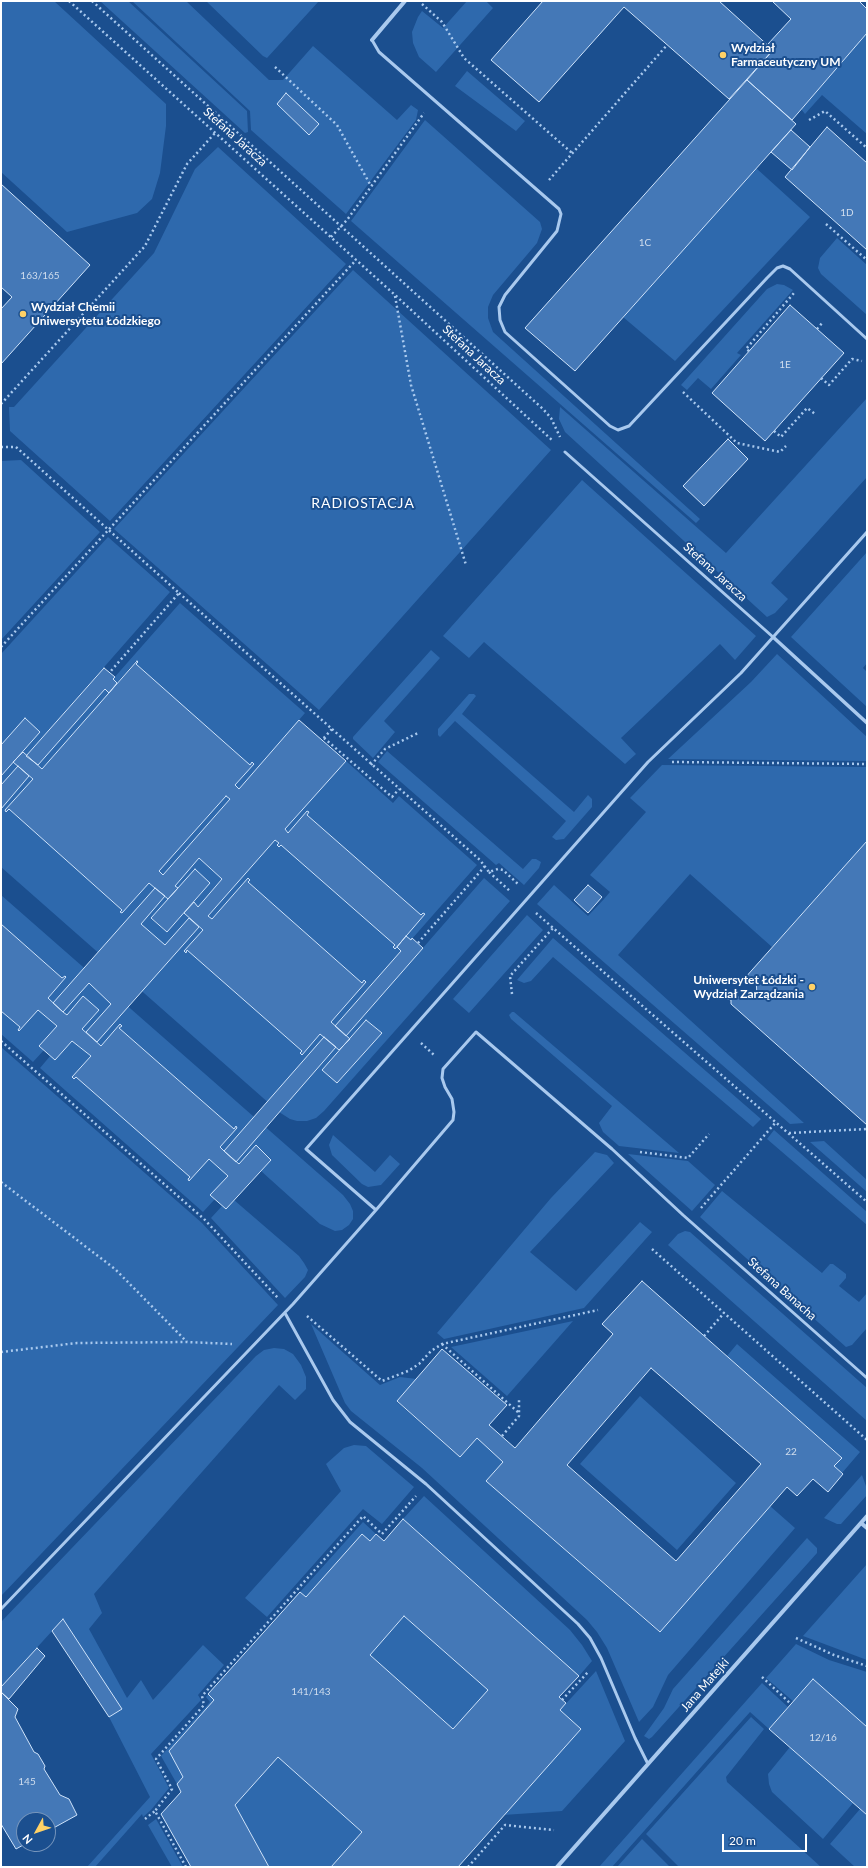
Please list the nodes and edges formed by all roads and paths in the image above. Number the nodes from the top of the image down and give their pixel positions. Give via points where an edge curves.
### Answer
1 (69, 1) edge
2 (92, 1) edge
3 (405, 1) edge
4 (418, 1) edge
5 (372, 40) joint
6 (667, 45) dead end
7 (275, 67) dead end
8 (432, 98) junction
9 (808, 120) dead end
10 (215, 133) junction
11 (867, 148) edge
12 (572, 153) junction
13 (371, 186) junction
14 (538, 191) junction
15 (826, 224) dead end
16 (341, 226) junction
17 (331, 237) junction
18 (356, 260) junction
19 (867, 260) edge
20 (804, 282) junction
21 (395, 295) junction
22 (867, 339) edge
23 (749, 352) dead end
24 (862, 361) dead end
25 (821, 378) dead end
26 (672, 382) junction
27 (1, 404) edge
28 (815, 414) dead end
29 (774, 431) dead end
30 (786, 446) dead end
31 (1, 447) edge
32 (565, 452) junction
33 (108, 530) junction
34 (867, 532) edge
35 (466, 565) dead end
36 (179, 593) junction
37 (773, 637) junction
38 (1, 647) edge
39 (110, 672) dead end
40 (867, 723) edge
41 (332, 729) junction
42 (418, 733) dead end
43 (648, 762) junction
44 (867, 764) edge
45 (371, 765) junction
46 (399, 789) junction
47 (485, 866) junction
48 (489, 872) junction
49 (524, 903) junction
50 (553, 928) junction
51 (418, 943) dead end
52 (512, 994) dead end
53 (409, 1033) junction
54 (1, 1041) edge
55 (446, 1066) junction
56 (776, 1122) junction
57 (867, 1129) edge
58 (789, 1133) junction
59 (709, 1134) dead end
60 (612, 1149) junction
61 (1, 1182) edge
62 (867, 1202) edge
63 (376, 1210) junction
64 (690, 1221) junction
65 (652, 1249) dead end
66 (293, 1304) junction
67 (598, 1310) dead end
68 (285, 1312) junction
69 (724, 1313) junction
70 (704, 1336) dead end
71 (187, 1342) junction
72 (442, 1344) junction
73 (253, 1345) junction
74 (1, 1352) edge
75 (867, 1378) edge
76 (519, 1398) dead end
77 (519, 1413) junction
78 (502, 1436) dead end
79 (867, 1440) edge
80 (426, 1484) junction
81 (867, 1516) edge
82 (861, 1523) junction
83 (867, 1528) edge
84 (1, 1609) edge
85 (796, 1638) dead end
86 (867, 1666) edge
87 (762, 1677) dead end
88 (580, 1680) dead end
89 (562, 1700) dead end
90 (791, 1704) dead end
91 (648, 1764) junction
92 (155, 1811) junction
93 (145, 1819) dead end
94 (554, 1830) dead end
95 (186, 1867) edge
96 (468, 1867) edge
97 (558, 1867) edge

1 - 10 path, Stefana Jaracza
2 - 16 path
3 - 5 street
4 - 12 path via 442,22 464,58
5 - 8 lane via 379,52
6 - 12 path
7 - 13 path via 337,125
8 - 13 path via 422,117
8 - 14 lane
9 - 11 path via 825,111
10 - 17 path, Stefana Jaracza
10 - 27 path via 187,164 145,246
12 - 14 path
13 - 16 path
14 - 26 lane via 558,209 561,214 560,224 554,236 505,295 499,307 500,320 505,332 617,430 629,426
15 - 19 path
16 - 17 path
16 - 32 path via 543,409 557,428
17 - 18 path, Stefana Jaracza
18 - 21 path, Stefana Jaracza
18 - 33 path
20 - 22 lane
20 - 23 path via 746,349
20 - 26 lane via 783,266 777,268
21 - 32 path, Stefana Jaracza
21 - 35 path via 411,385
24 - 25 path via 852,359 829,385
26 - 30 path via 737,443 780,452
28 - 29 path via 807,408 781,437
31 - 33 path via 16,447
32 - 37 lane, Stefana Jaracza
33 - 36 path
33 - 38 path
34 - 37 lane
36 - 39 path
36 - 41 path
37 - 40 street, Stefana Jaracza
37 - 43 lane via 741,673
41 - 45 path
41 - 46 path via 323,739 392,797
42 - 45 path via 385,750
43 - 44 path
43 - 49 lane
45 - 46 path
46 - 47 path
47 - 48 path
47 - 51 path
48 - 49 path
48 - 49 path via 503,870 522,888
49 - 50 path
49 - 53 lane
50 - 52 path via 510,976
50 - 56 path
53 - 55 path
53 - 63 lane via 306,1149
54 - 68 path via 204,1219 282,1302
55 - 60 lane, Stefana Banacha via 476,1032
55 - 63 lane via 442,1078 452,1099 453,1120
56 - 58 path
56 - 64 path
57 - 58 path
58 - 62 path
59 - 60 path via 688,1158
60 - 64 lane, Stefana Banacha
61 - 71 path via 115,1269
63 - 66 lane
64 - 75 lane, Stefana Banacha
65 - 69 path
66 - 68 lane
66 - 72 path via 382,1380 408,1371
67 - 72 path
68 - 73 lane
68 - 80 lane via 341,1412
69 - 70 path
69 - 79 path
71 - 73 path
71 - 74 path via 77,1343
72 - 77 path
73 - 84 lane
76 - 77 path
77 - 78 path
80 - 91 lane via 590,1638
80 - 92 path via 382,1534 363,1516 202,1696 204,1705 156,1759 172,1789
81 - 82 street, Jana Matejki
82 - 83 street
82 - 91 street, Jana Matejki
85 - 86 path
87 - 90 path
88 - 89 path
91 - 97 street, Jana Matejki
92 - 93 path
92 - 95 path
94 - 96 path via 505,1825

